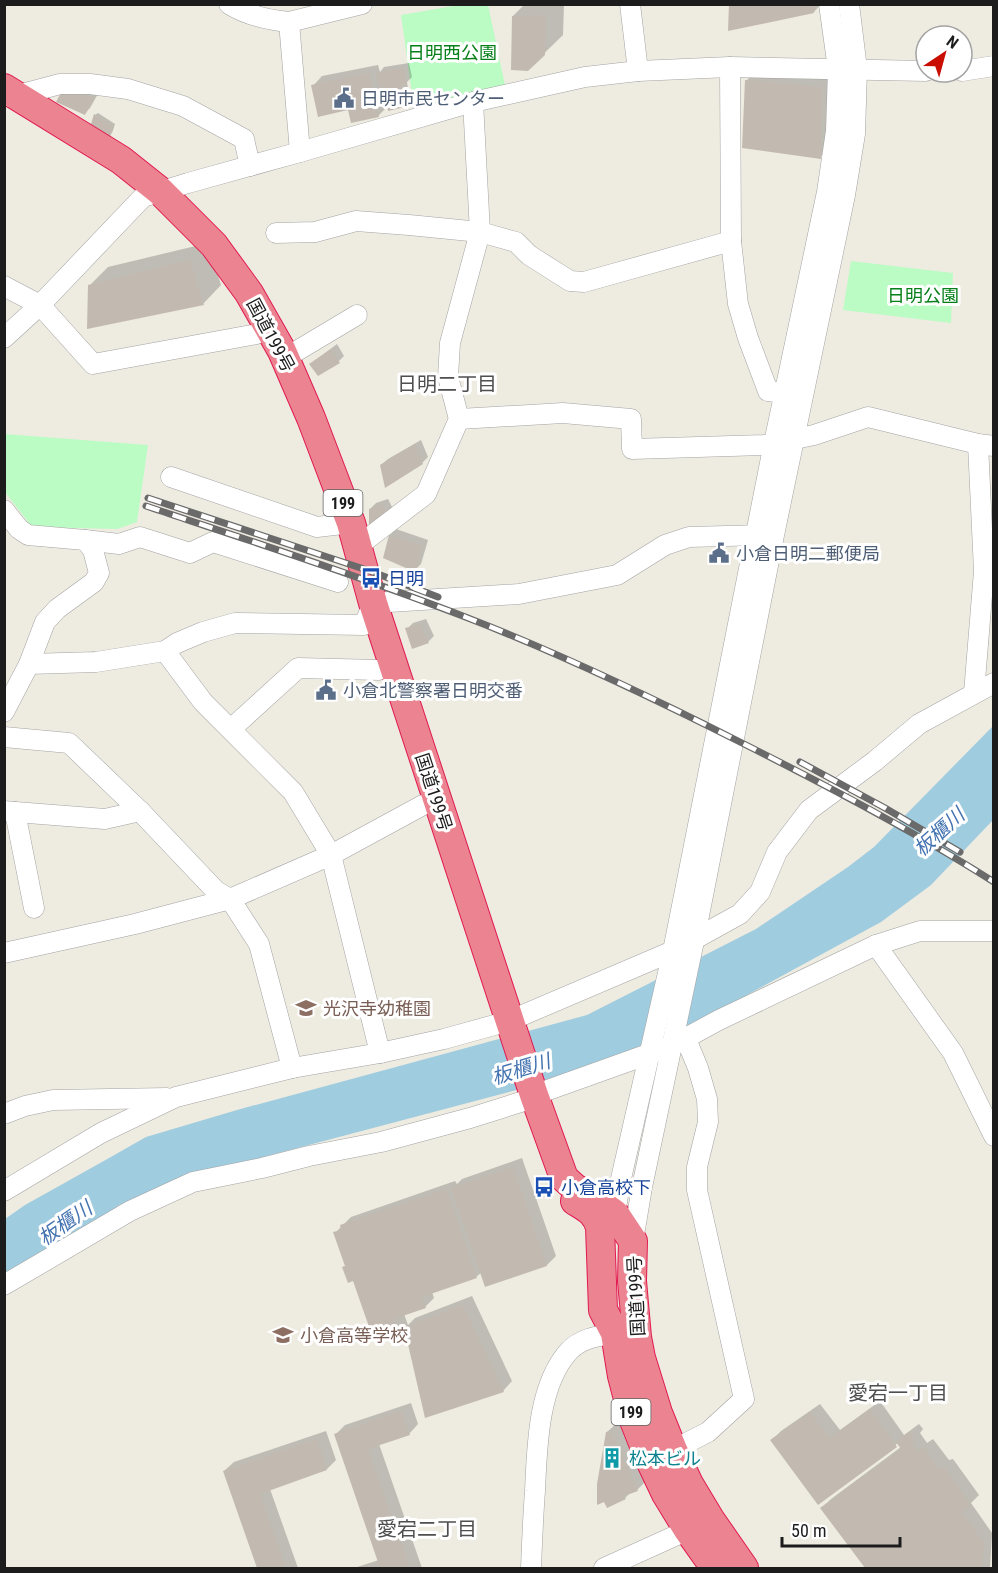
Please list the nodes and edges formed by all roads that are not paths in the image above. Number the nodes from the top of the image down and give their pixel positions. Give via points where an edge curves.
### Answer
1 (229, 4) edge
2 (362, 4) edge
3 (630, 4) edge
4 (829, 4) edge
5 (849, 4) edge
6 (289, 22) junction
7 (993, 66) edge
8 (730, 67) junction
9 (848, 69) junction
10 (974, 69) edge
11 (638, 71) junction
12 (914, 71) edge
13 (8, 97) edge
14 (473, 102) junction
15 (300, 152) junction
16 (250, 166) junction
17 (151, 194) junction
18 (480, 232) junction
19 (276, 233) dead end
20 (731, 242) junction
21 (4, 286) edge
22 (40, 305) junction
23 (357, 315) dead end
24 (257, 334) junction
25 (4, 338) edge
26 (285, 358) junction
27 (784, 393) junction
28 (459, 419) junction
29 (794, 438) junction
30 (774, 443) junction
31 (986, 445) edge
32 (171, 477) dead end
33 (4, 510) edge
34 (347, 532) junction
35 (765, 535) junction
36 (86, 540) junction
37 (338, 582) dead end
38 (368, 614) junction
39 (165, 651) junction
40 (29, 664) junction
41 (379, 670) junction
42 (993, 683) edge
43 (974, 693) junction
44 (4, 712) edge
45 (231, 729) junction
46 (4, 737) edge
47 (423, 805) junction
48 (10, 811) edge
49 (140, 811) junction
50 (331, 855) junction
51 (231, 899) junction
52 (34, 908) dead end
53 (993, 931) edge
54 (876, 945) junction
55 (4, 953) edge
56 (682, 954) junction
57 (505, 1027) junction
58 (677, 1041) junction
59 (650, 1050) junction
60 (380, 1053) junction
61 (292, 1068) junction
62 (527, 1094) junction
63 (176, 1097) junction
64 (4, 1114) edge
65 (993, 1136) edge
66 (620, 1183) junction
67 (642, 1187) junction
68 (4, 1191) edge
69 (598, 1206) junction
70 (633, 1241) junction
71 (4, 1286) edge
72 (615, 1333) junction
73 (673, 1450) junction
74 (699, 1525) junction
75 (605, 1568) edge
76 (531, 1569) edge
77 (715, 1569) edge
78 (744, 1569) edge

1 - 6 street via 242,12
2 - 6 street
3 - 11 street
4 - 9 street
5 - 9 street
6 - 15 street
7 - 10 street
8 - 9 street
8 - 11 street
8 - 20 street
9 - 12 street
9 - 27 street via 827,192
9 - 29 street via 855,134
11 - 14 street via 585,76
13 - 16 street via 60,84 128,89 183,106 244,139
13 - 17 highway, 国道199号 / 199 via 121,160
14 - 15 street
14 - 18 street
15 - 16 street
16 - 17 street
17 - 22 street
17 - 24 highway, 国道199号 / 199
17 - 26 highway, 国道199号 / 199 via 214,245 249,293
18 - 19 street via 356,221 315,232
18 - 20 street via 516,242 570,281 584,282
18 - 28 street via 450,343 448,377
20 - 27 street via 738,304 748,338 768,391
21 - 22 street
22 - 24 street via 93,364
22 - 25 street
23 - 26 street
24 - 34 highway, 国道199号 / 199 via 272,359
26 - 34 highway, 国道199号 / 199 via 311,418
27 - 30 street
28 - 30 street via 563,413 631,419 632,449
28 - 34 street via 426,494
29 - 30 street
29 - 31 street via 868,417
29 - 35 street
30 - 35 street
31 - 43 street via 984,571
32 - 34 street via 317,527
33 - 36 street via 28,536
34 - 38 highway, 国道199号 / 199
35 - 38 street via 689,537 665,545 618,575 519,594
35 - 56 street
36 - 37 street via 120,544 140,537 190,553 213,542
36 - 40 street via 99,573 94,582 45,622
38 - 39 street via 235,623 203,632
38 - 41 highway, 国道199号 / 199
38 - 57 highway, 国道199号 / 199
39 - 40 street via 96,662
39 - 45 street via 203,702
40 - 44 street
41 - 45 street via 298,668
41 - 47 highway, 国道199号 / 199
42 - 43 street
43 - 56 street via 919,724 809,810 777,852 760,892 740,914
45 - 50 street via 293,792
46 - 49 street via 69,743
47 - 50 street
47 - 57 highway, 国道199号 / 199
48 - 49 street via 105,819
48 - 52 street
49 - 51 street via 216,891
50 - 51 street
50 - 60 street
51 - 55 street
51 - 61 street via 259,944
53 - 54 street via 920,931
54 - 58 street
54 - 65 street via 953,1053
56 - 57 street
56 - 58 street
56 - 59 street
57 - 60 street
57 - 62 highway, 国道199号 / 199
58 - 59 street
58 - 67 street
58 - 73 street via 698,1068 707,1099 708,1122 697,1167 697,1190 744,1399 708,1432
59 - 62 street
59 - 66 street
60 - 61 street
61 - 63 street
62 - 69 highway, 国道199号 / 199 via 564,1178
62 - 71 street via 470,1118 381,1142 193,1182 130,1210
63 - 64 street via 53,1100
63 - 68 street via 101,1133
66 - 69 street
66 - 69 street
67 - 69 street via 626,1209
67 - 70 street
69 - 70 highway, 国道199号 / 199
69 - 72 highway, 国道199号 via 613,1240
70 - 73 highway, 国道199号 / 199 via 633,1307 641,1358
72 - 74 highway, 国道199号 / 199 via 633,1418 649,1458 666,1494
72 - 76 street via 578,1343 552,1378 536,1451
73 - 74 highway, 国道199号 / 199 via 689,1484
74 - 75 street
74 - 77 highway, 国道199号 / 199
74 - 78 highway, 国道199号 / 199

